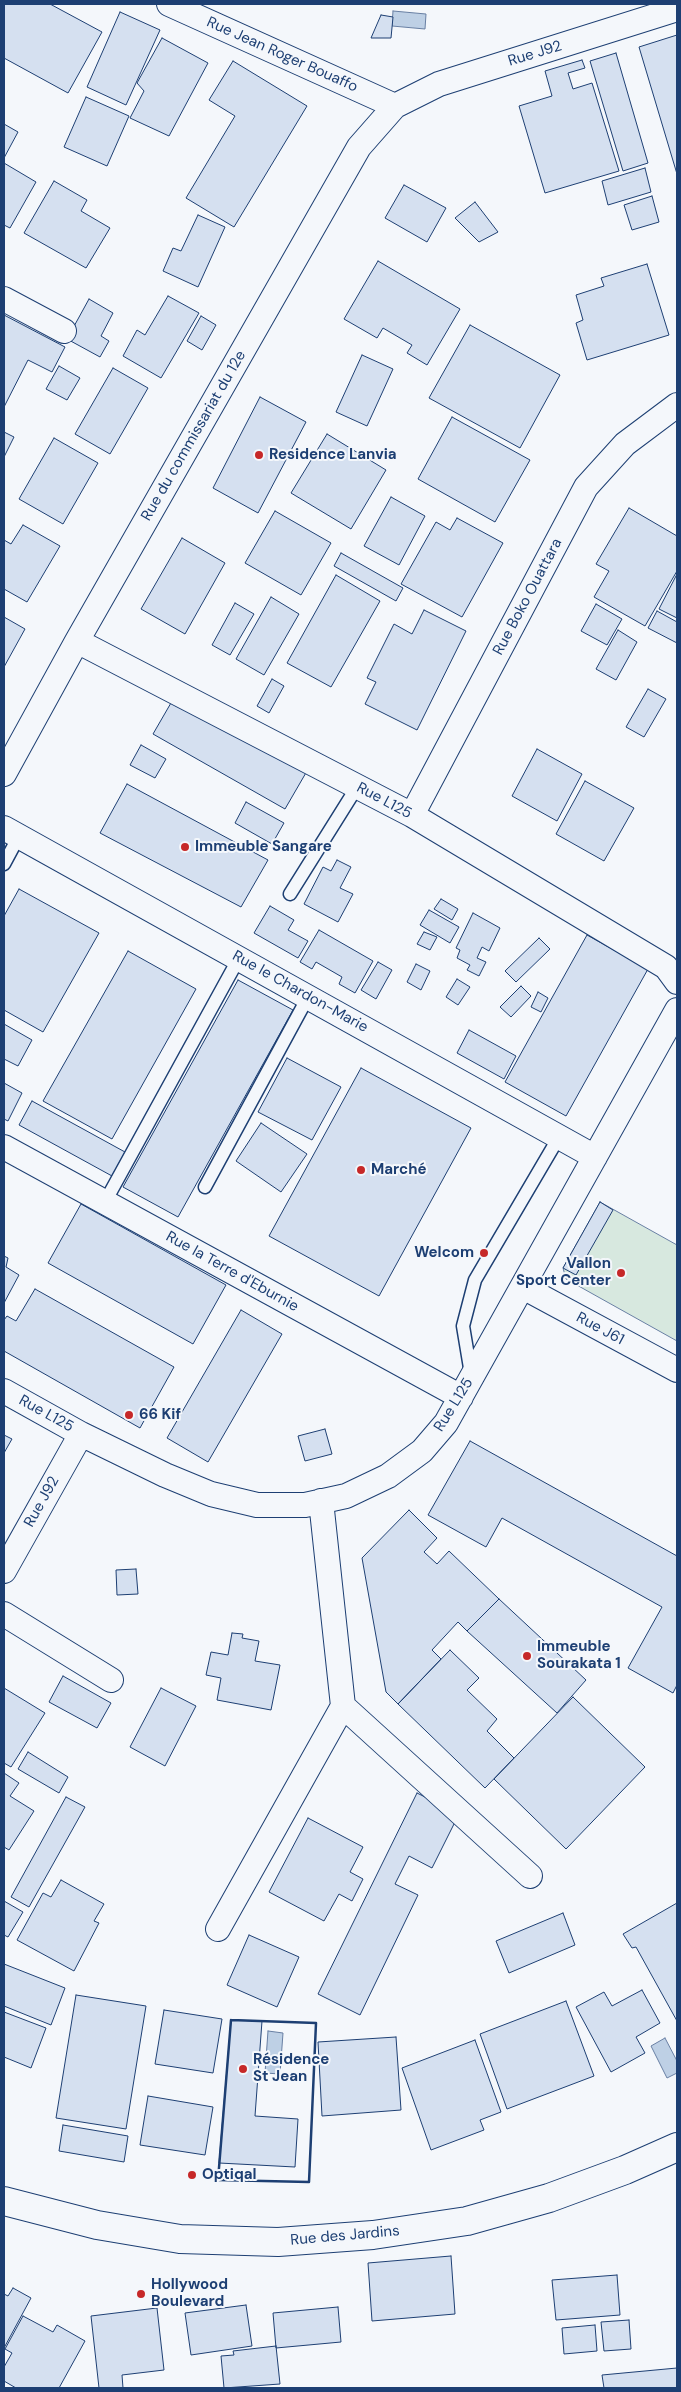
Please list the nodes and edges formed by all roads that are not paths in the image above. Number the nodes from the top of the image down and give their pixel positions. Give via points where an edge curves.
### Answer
1 (169, 4) edge
2 (677, 9) edge
3 (395, 106) junction
4 (4, 299) edge
5 (64, 331) dead end
6 (677, 405) edge
7 (77, 640) junction
8 (4, 774) edge
9 (357, 787) junction
10 (412, 815) junction
11 (11, 832) edge
12 (4, 864) edge
13 (290, 894) dead end
14 (239, 958) junction
15 (677, 982) edge
16 (308, 997) junction
17 (677, 1010) edge
18 (559, 1137) junction
19 (4, 1147) edge
20 (596, 1157) junction
21 (205, 1187) dead end
22 (105, 1202) junction
23 (523, 1287) junction
24 (677, 1370) edge
25 (466, 1387) junction
26 (4, 1390) edge
27 (81, 1434) junction
28 (320, 1501) junction
29 (4, 1571) edge
30 (4, 1614) edge
31 (111, 1680) dead end
32 (342, 1706) junction
33 (530, 1876) dead end
34 (218, 1929) dead end
35 (677, 2147) edge
36 (4, 2201) edge

1 - 3 street, Rue Jean Roger Bouaffo
2 - 3 street, Rue J92 via 439,84
3 - 7 street, Rue du commissariat du 12e via 359,147
4 - 5 street
6 - 10 street, Rue Boko Ouattara via 625,444 586,487
7 - 8 street, Rue du commissariat du 12e
7 - 9 street, Rue L125
9 - 10 street, Rue L125
9 - 13 lane
10 - 15 street, Rue L125 via 666,967
11 - 12 lane
11 - 14 street, Rue le Chardon-Marie
14 - 16 street, Rue le Chardon-Marie
14 - 22 lane
16 - 18 street, Rue le Chardon-Marie
16 - 21 lane
17 - 20 street, Rue L125
18 - 20 street, Rue le Chardon-Marie
18 - 25 lane via 475,1280 463,1326
19 - 22 street, Rue la Terre d'Eburnie
20 - 23 street, Rue L125
22 - 25 street, Rue la Terre d'Eburnie
23 - 24 street, Rue J61
23 - 25 street, Rue L125
25 - 28 street, Rue L125 via 446,1423 422,1451 395,1471 346,1496
26 - 27 street, Rue L125
27 - 28 street, Rue L125 via 211,1494 257,1505 305,1505
27 - 29 street, Rue J92
28 - 32 street
30 - 31 street
32 - 33 street
32 - 34 street
35 - 36 main road, Rue des Jardins via 549,2198 467,2221 374,2235 278,2242 180,2239 97,2225

